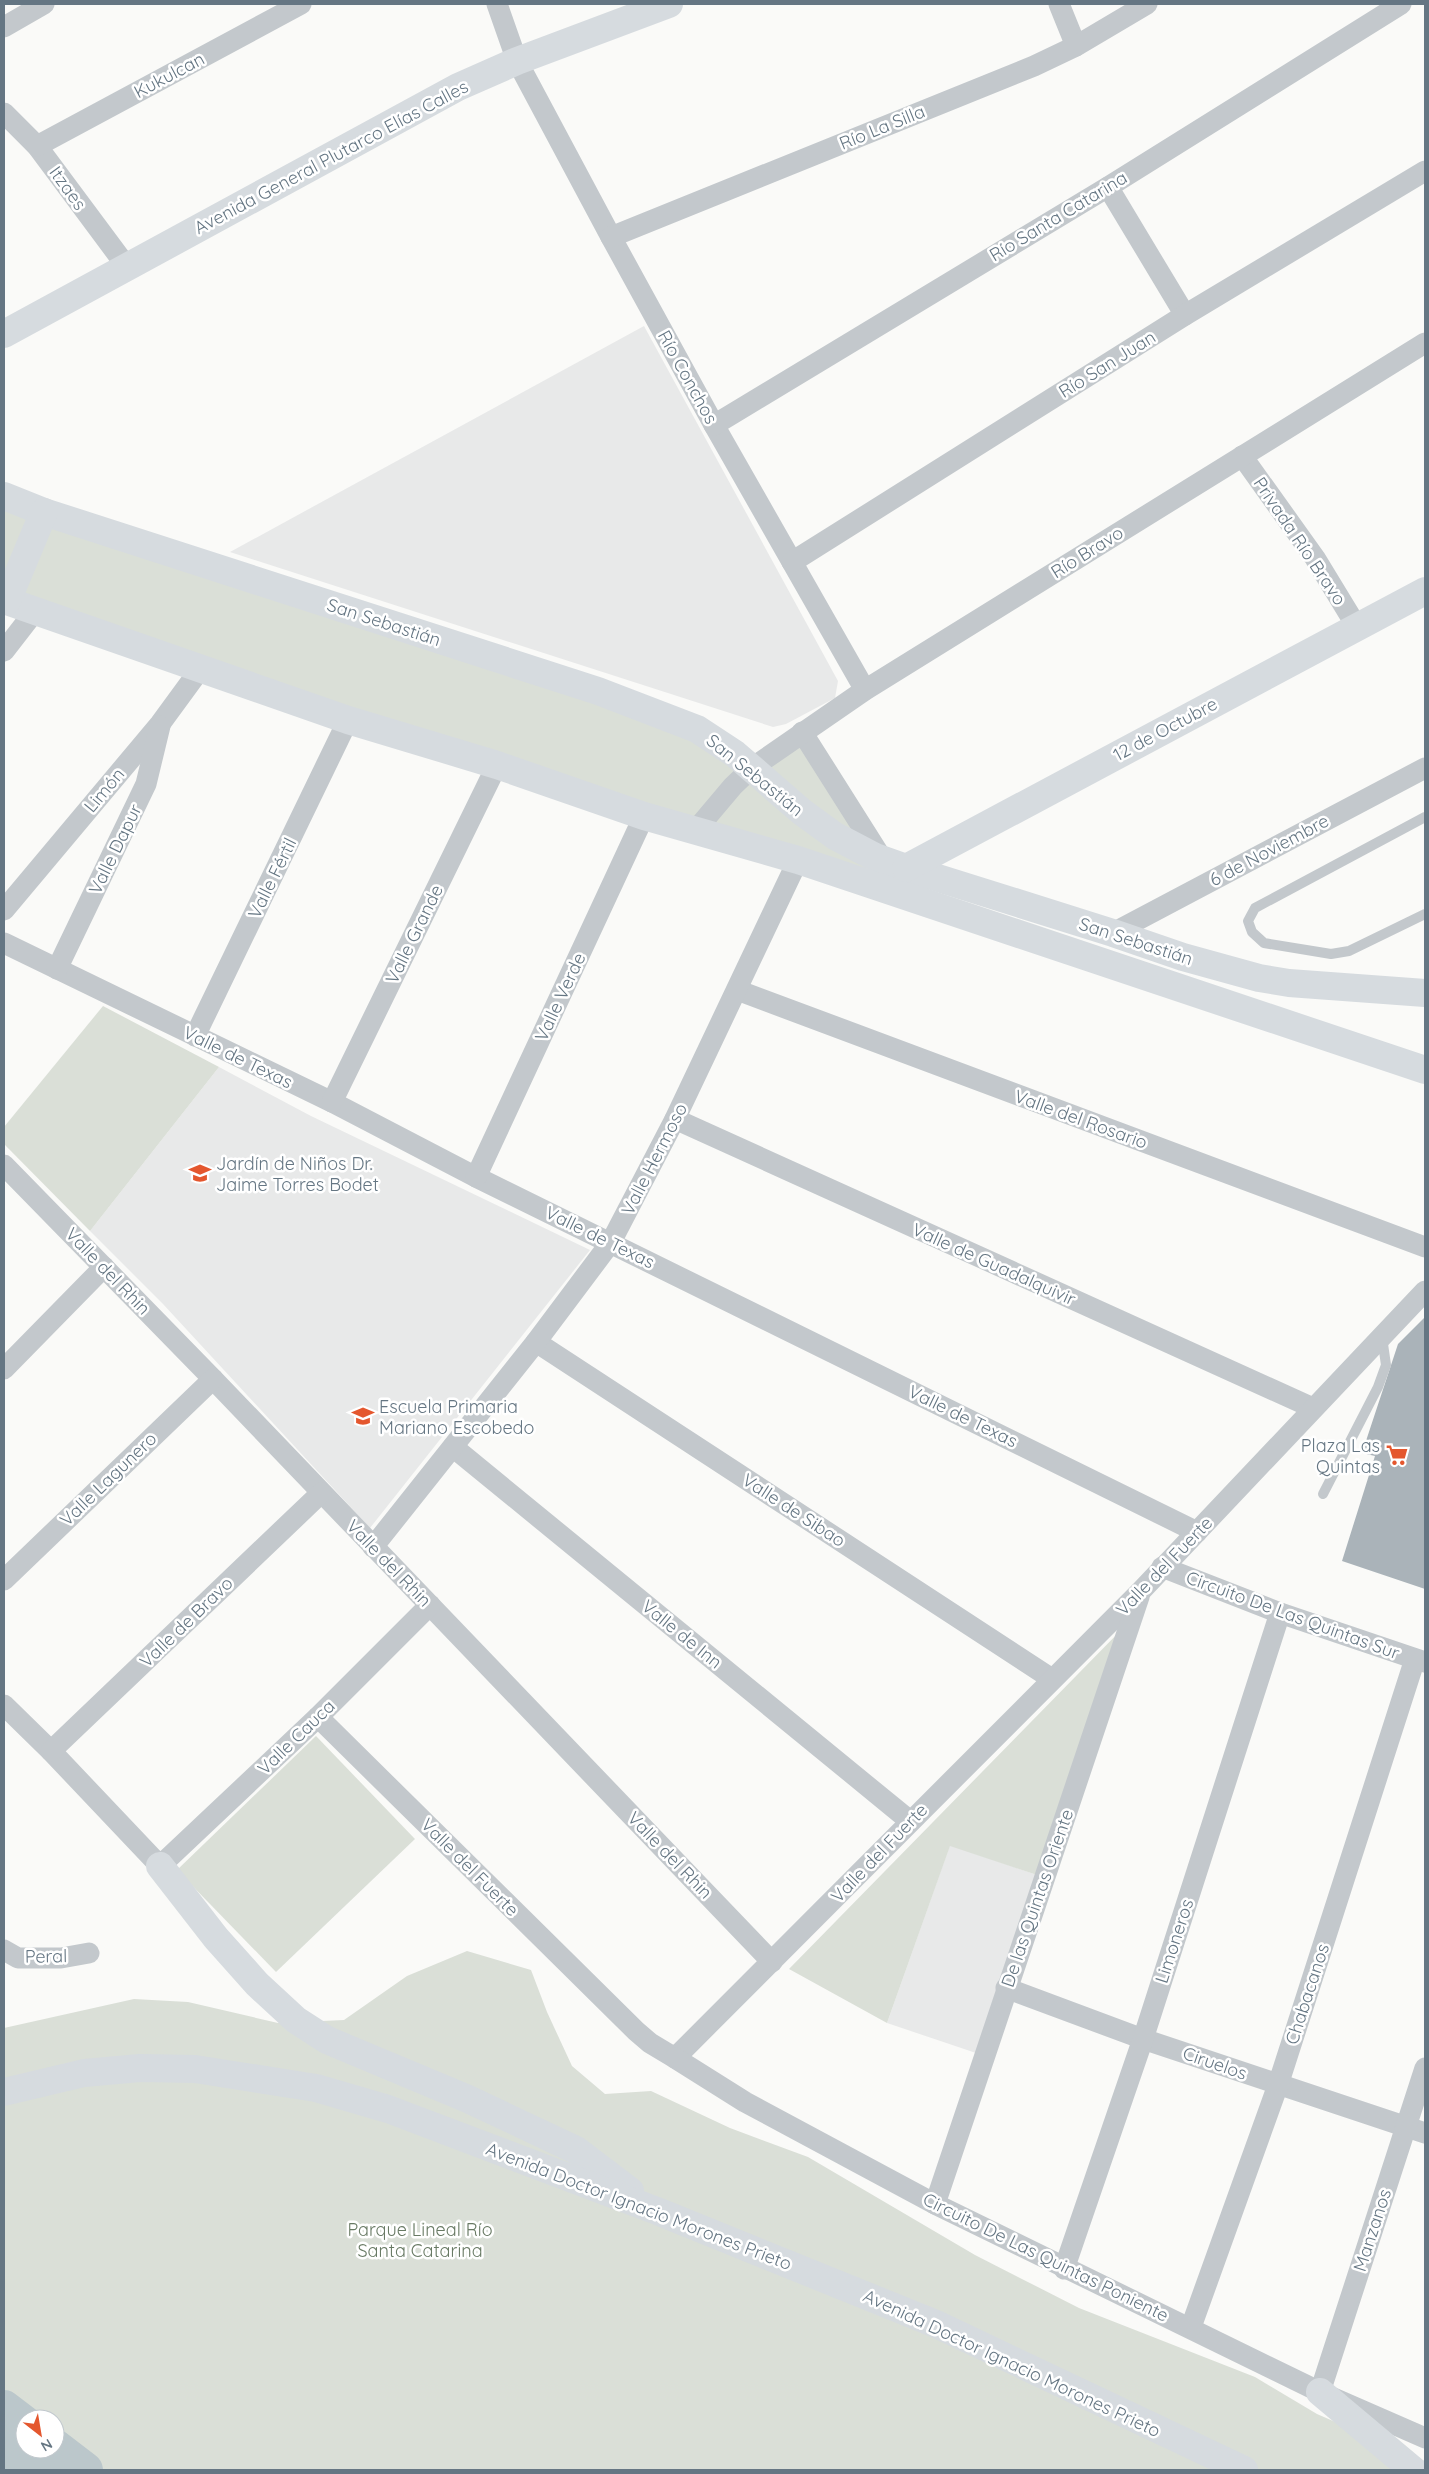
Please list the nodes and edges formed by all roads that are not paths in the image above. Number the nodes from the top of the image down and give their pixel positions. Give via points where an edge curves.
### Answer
1 (44, 4) edge
2 (301, 4) edge
3 (497, 4) edge
4 (1059, 4) edge
5 (1147, 4) edge
6 (1401, 4) edge
7 (656, 6) edge
8 (4, 27) edge
9 (1076, 46) junction
10 (517, 61) junction
11 (4, 113) edge
12 (37, 146) junction
13 (1425, 171) edge
14 (1108, 187) junction
15 (611, 237) junction
16 (126, 267) junction
17 (1185, 315) junction
18 (6, 328) edge
19 (1425, 343) edge
20 (714, 425) junction
21 (1242, 456) junction
22 (4, 496) edge
23 (44, 512) junction
24 (792, 562) junction
25 (1425, 591) edge
26 (5, 601) edge
27 (35, 611) junction
28 (1357, 627) junction
29 (4, 652) edge
30 (202, 668) junction
31 (865, 690) junction
32 (348, 720) junction
33 (160, 724) junction
34 (802, 732) junction
35 (496, 765) junction
36 (752, 768) junction
37 (1425, 768) edge
38 (644, 816) junction
39 (1425, 817) edge
40 (695, 832) junction
41 (798, 860) junction
42 (894, 864) junction
43 (4, 910) edge
44 (1425, 914) edge
45 (1113, 933) junction
46 (4, 942) edge
47 (56, 969) junction
48 (737, 990) junction
49 (1425, 992) edge
50 (196, 1036) junction
51 (1425, 1070) edge
52 (332, 1102) junction
53 (676, 1119) junction
54 (4, 1165) edge
55 (476, 1177) junction
56 (610, 1242) junction
57 (1425, 1247) edge
58 (104, 1268) junction
59 (1425, 1291) edge
60 (1382, 1336) junction
61 (536, 1342) junction
62 (4, 1369) edge
63 (213, 1379) junction
64 (1313, 1408) junction
65 (453, 1447) junction
66 (321, 1493) junction
67 (1323, 1494) dead end
68 (1197, 1532) junction
69 (373, 1548) junction
70 (1162, 1567) junction
71 (4, 1580) edge
72 (1140, 1592) junction
73 (430, 1605) junction
74 (1280, 1612) junction
75 (1420, 1660) edge
76 (1052, 1678) junction
77 (4, 1705) edge
78 (318, 1717) junction
79 (51, 1751) junction
80 (910, 1821) junction
81 (160, 1866) junction
82 (4, 1950) edge
83 (89, 1953) dead end
84 (772, 1962) junction
85 (1006, 1988) junction
86 (1143, 2039) junction
87 (675, 2058) junction
88 (1425, 2068) edge
89 (1278, 2085) junction
90 (4, 2092) edge
91 (1405, 2126) junction
92 (1425, 2133) edge
93 (935, 2204) junction
94 (657, 2212) junction
95 (1064, 2269) junction
96 (1191, 2327) junction
97 (1320, 2392) junction
98 (1425, 2438) edge
99 (1244, 2470) edge
100 (1412, 2470) edge

1 - 8 street
2 - 12 street, Kukulcan
3 - 10 street, Río Conchos
4 - 9 street
5 - 9 street, Río La Silla
6 - 14 street, Río Santa Catarina
7 - 10 main road, Avenida General Plutarco Elías Calles
9 - 15 street, Río La Silla via 1034,66
10 - 15 street, Río Conchos
10 - 16 main road, Avenida General Plutarco Elías Calles via 429,103
11 - 12 street, Itzaes
12 - 16 street, Itzaes
13 - 17 street, Río San Juan
14 - 17 street
14 - 20 street, Río Santa Catarina
15 - 20 street, Río Conchos
16 - 18 main road, Avenida General Plutarco Elías Calles
17 - 24 street, Río San Juan
19 - 21 street, Río Bravo
20 - 24 street, Río Conchos
21 - 28 street, Privada Río Bravo via 1315,558
21 - 31 street, Río Bravo
22 - 23 main road, San Sebastián
23 - 26 main road
23 - 36 main road, San Sebastián via 644,707 697,729
24 - 31 street, Río Conchos
25 - 28 main road, 12 de Octubre
26 - 27 main road, San Sebastián
27 - 29 street
27 - 30 main road, San Sebastián
28 - 42 main road, 12 de Octubre
30 - 32 main road, San Sebastián
30 - 33 street, Limón
31 - 34 street, Río Bravo
32 - 35 main road, San Sebastián
32 - 50 street, Valle Fértil
33 - 43 street, Limón
33 - 47 street, Valle Dapur via 146,784
34 - 36 street, Río Bravo
34 - 42 street
35 - 38 main road, San Sebastián
35 - 52 street, Valle Grande
36 - 40 street, Río Bravo
36 - 42 main road, San Sebastián via 829,832
37 - 45 street, 6 de Noviembre
38 - 40 main road, San Sebastián
38 - 55 street, Valle Verde
39 - 44 lane via 1255,908 1248,921 1252,932 1264,943 1331,954 1349,951
40 - 41 main road, San Sebastián
41 - 48 street, Valle Hermoso
41 - 51 main road, San Sebastián
42 - 45 main road, San Sebastián
45 - 49 main road, San Sebastián via 1183,958 1259,978
46 - 47 street, Valle de Texas
47 - 50 street, Valle de Texas
48 - 53 street, Valle Hermoso
48 - 57 street, Valle del Rosario
50 - 52 street, Valle de Texas
52 - 55 street, Valle de Texas
53 - 56 street, Valle Hermoso
53 - 64 street, Valle de Guadalquivir
54 - 58 street, Valle del Rhin
55 - 56 street, Valle de Texas
56 - 61 street, Valle Hermoso
56 - 68 street, Valle de Texas
58 - 62 street
58 - 63 street, Valle del Rhin
59 - 60 street, Valle del Fuerte
60 - 64 street, Valle del Fuerte
60 - 67 lane via 1386,1365 1378,1387
61 - 65 street, Valle Hermoso
61 - 76 street, Valle de Sibao
63 - 66 street, Valle del Rhin
63 - 71 street, Valle Lagunero
64 - 68 street, Valle del Fuerte
65 - 69 street, Valle Hermoso
65 - 80 street, Valle de Inn
66 - 69 street, Valle del Rhin
66 - 79 street, Valle de Bravo
68 - 70 street, Valle del Fuerte
69 - 73 street, Valle del Rhin
70 - 72 street, Valle del Fuerte
70 - 74 street, Circuito De Las Quintas Sur
72 - 76 street, Valle del Fuerte
72 - 85 street, De las Quintas Oriente
73 - 78 street, Valle Cauca
73 - 84 street, Valle del Rhin
74 - 75 street, Circuito De Las Quintas Sur
74 - 86 street, Limoneros
75 - 89 street, Chabacanos
76 - 80 street, Valle del Fuerte
77 - 79 street
78 - 81 street, Valle Cauca
78 - 87 street, Valle del Fuerte via 636,2031
79 - 81 street
80 - 84 street, Valle del Fuerte
81 - 94 main road via 216,1938 257,1984 296,2020 327,2040 468,2099 576,2150
82 - 83 street, Peral via 18,1958 61,1958
84 - 87 street, Valle del Fuerte
85 - 86 street, Ciruelos
85 - 93 street, De las Quintas Oriente
86 - 89 street, Ciruelos
86 - 95 street, Limoneros
87 - 93 street, Circuito De Las Quintas Poniente via 745,2102
88 - 91 street, Manzanos
89 - 91 street, Ciruelos
89 - 96 street, Chabacanos
90 - 94 main road, Avenida Doctor Ignacio Morones Prieto via 84,2073 140,2068 195,2069 316,2088 388,2109
91 - 92 street, Ciruelos
91 - 97 street, Manzanos
93 - 95 street, Circuito De Las Quintas Poniente
94 - 99 main road, Avenida Doctor Ignacio Morones Prieto via 936,2324
95 - 96 street, Circuito De Las Quintas Poniente
96 - 97 street, Circuito De Las Quintas Poniente
97 - 98 street, Circuito De Las Quintas Poniente
97 - 100 main road

